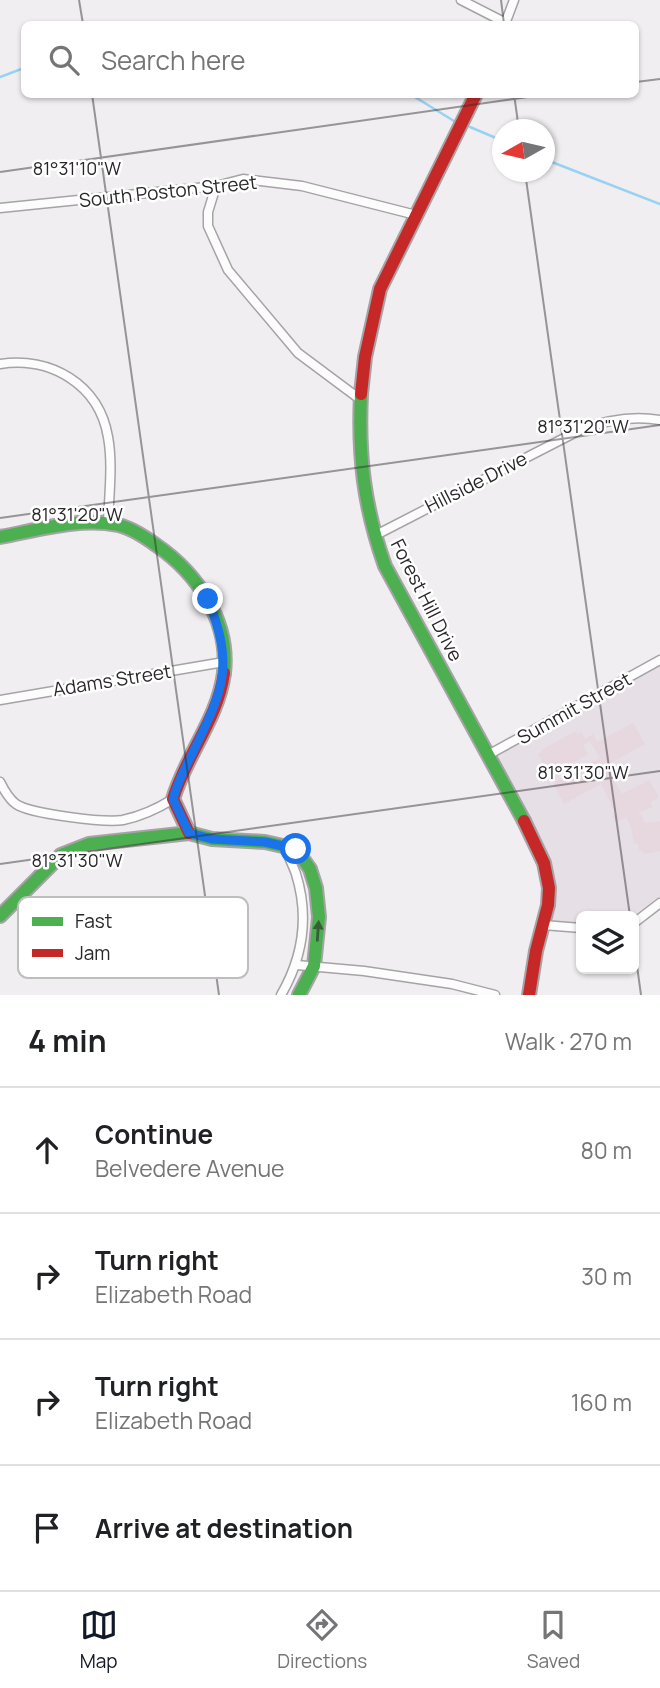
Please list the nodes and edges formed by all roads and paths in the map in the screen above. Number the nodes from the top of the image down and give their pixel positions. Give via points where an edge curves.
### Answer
1 (461, 0) edge
2 (514, 0) edge
3 (500, 21) edge
4 (506, 21) edge
5 (474, 98) edge
6 (216, 186) junction
7 (0, 208) edge
8 (416, 215) junction
9 (0, 364) edge
10 (361, 400) junction
11 (660, 420) edge
12 (108, 523) junction
13 (374, 536) junction
14 (0, 537) edge
15 (660, 660) edge
16 (224, 662) junction
17 (0, 700) edge
18 (488, 755) junction
19 (0, 782) edge
20 (173, 799) junction
21 (189, 833) junction
22 (286, 848) junction
23 (18, 897) edge
24 (18, 897) edge
25 (660, 903) edge
26 (0, 916) edge
27 (639, 919) edge
28 (543, 925) junction
29 (576, 928) edge
30 (297, 964) junction
31 (314, 966) junction
32 (289, 981) junction
33 (304, 994) edge
34 (281, 995) edge
35 (495, 995) edge
36 (529, 995) edge

1 - 3 street
2 - 4 street
5 - 8 street, Forest Hill Drive
6 - 7 street, South Poston Street
6 - 8 street, South Poston Street via 243,179 302,186
6 - 10 street via 208,226 236,281 298,353
8 - 10 street, Forest Hill Drive via 380,289 367,340
9 - 12 street via 50,367 73,379 92,398 110,446
10 - 13 street, Forest Hill Drive via 361,466
11 - 13 street, Hillside Drive via 622,419 580,430
12 - 14 street
12 - 16 street via 158,545 195,578 215,617
13 - 18 street, Forest Hill Drive via 385,566
15 - 18 street, Summit Street
16 - 17 street, Adams Street
16 - 20 street via 216,704
18 - 28 street, Forest Hill Drive via 544,863 549,888
19 - 20 street via 17,806 97,820 141,815
20 - 21 street
21 - 22 street
21 - 23 street via 89,844 67,851
22 - 30 street via 303,909
31 -> 22 street via 319,917 316,888 305,859 296,849
24 - 26 street
25 - 27 street
28 - 29 street
28 - 36 street, Forest Hill Drive
30 - 31 street
30 - 32 street
31 - 33 street
31 - 35 street via 452,984
32 - 33 street
32 - 34 street

